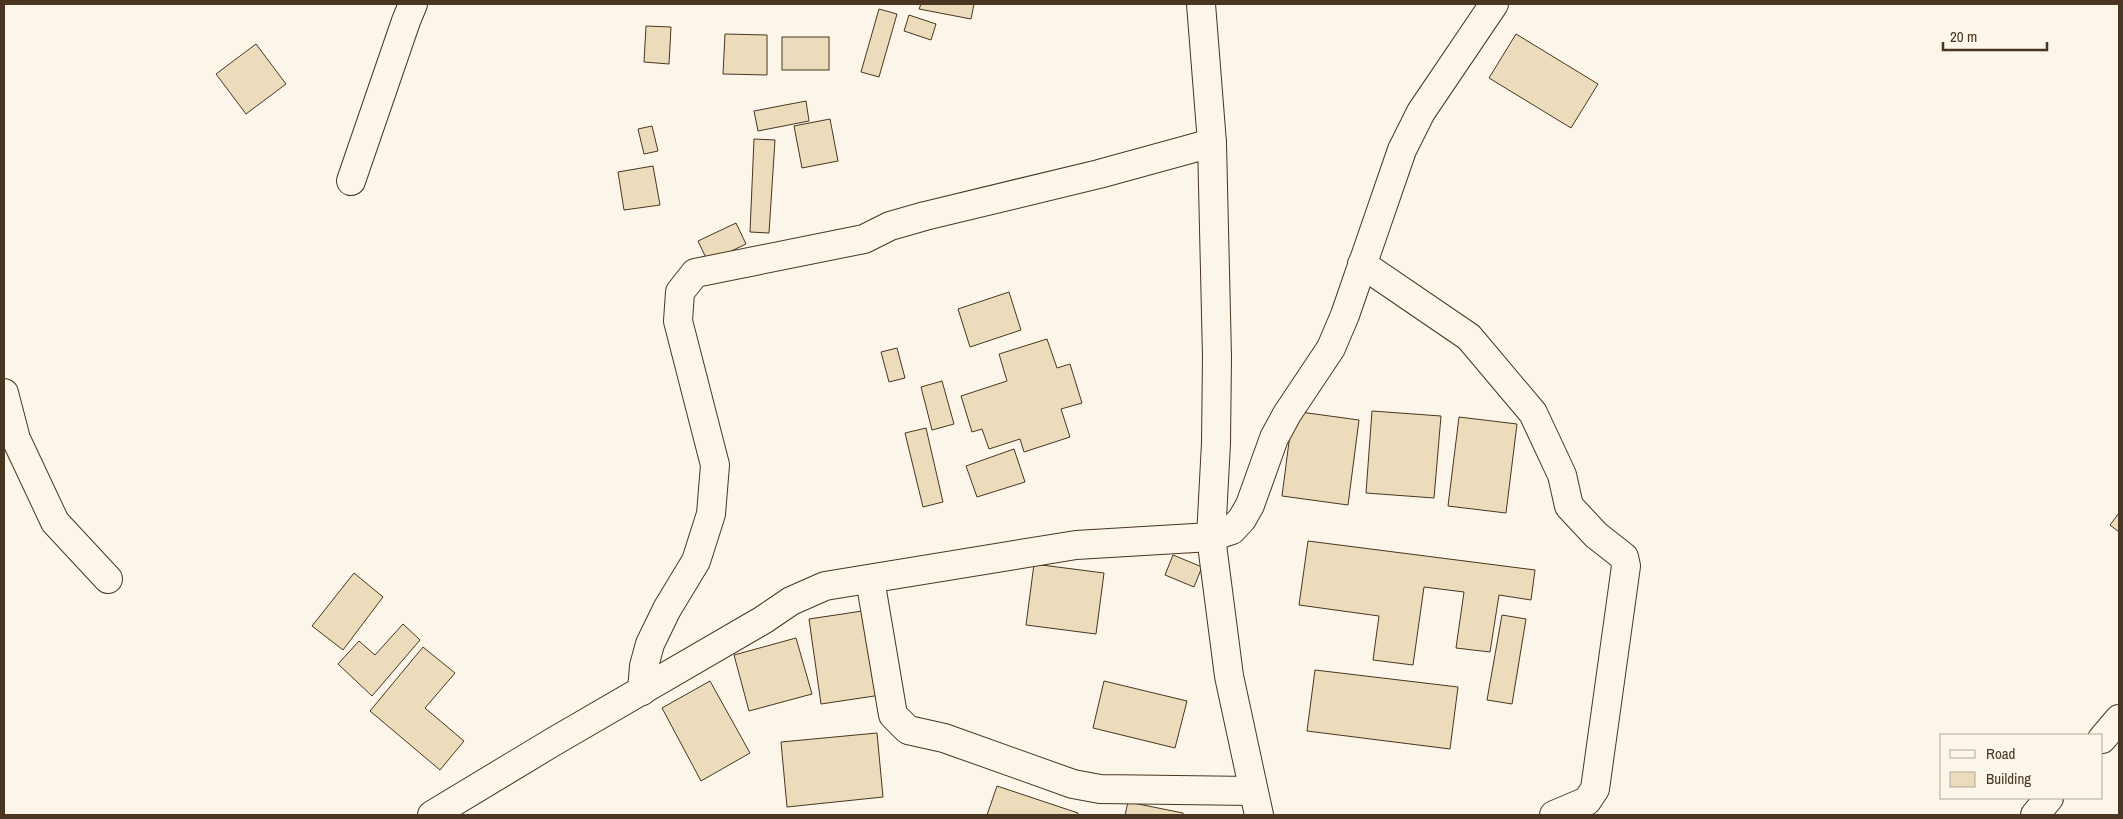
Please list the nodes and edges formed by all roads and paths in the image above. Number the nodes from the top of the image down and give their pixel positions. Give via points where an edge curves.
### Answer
1 (413, 4) edge
2 (1202, 4) edge
3 (1494, 4) edge
4 (1212, 143) junction
5 (351, 181) dead end
6 (1362, 264) junction
7 (4, 394) edge
8 (1211, 537) junction
9 (108, 579) dead end
10 (870, 579) junction
11 (642, 691) junction
12 (2119, 718) edge
13 (2103, 738) edge
14 (2049, 799) edge
15 (1256, 803) edge
16 (432, 815) edge
17 (1554, 815) edge
18 (2035, 815) edge

1 - 5 street
2 - 4 street
3 - 6 street via 1421,112 1402,150
4 - 8 street via 1217,357
4 - 11 street via 925,216 890,226 864,239 694,274 680,292 678,321 714,465 712,514 696,561 650,644
6 - 8 street via 1331,348 1274,438 1242,519 1232,530
6 - 17 street via 1469,337 1532,414 1562,476 1569,506 1596,535 1624,557 1595,789 1587,800
7 - 9 street via 16,439 55,522
8 - 10 street via 1076,545
8 - 15 street via 1229,676
10 - 11 street via 826,586 791,601
10 - 15 street via 892,716 908,730 944,738 1052,777 1100,789
11 - 16 street
12 - 13 street
14 - 18 street

